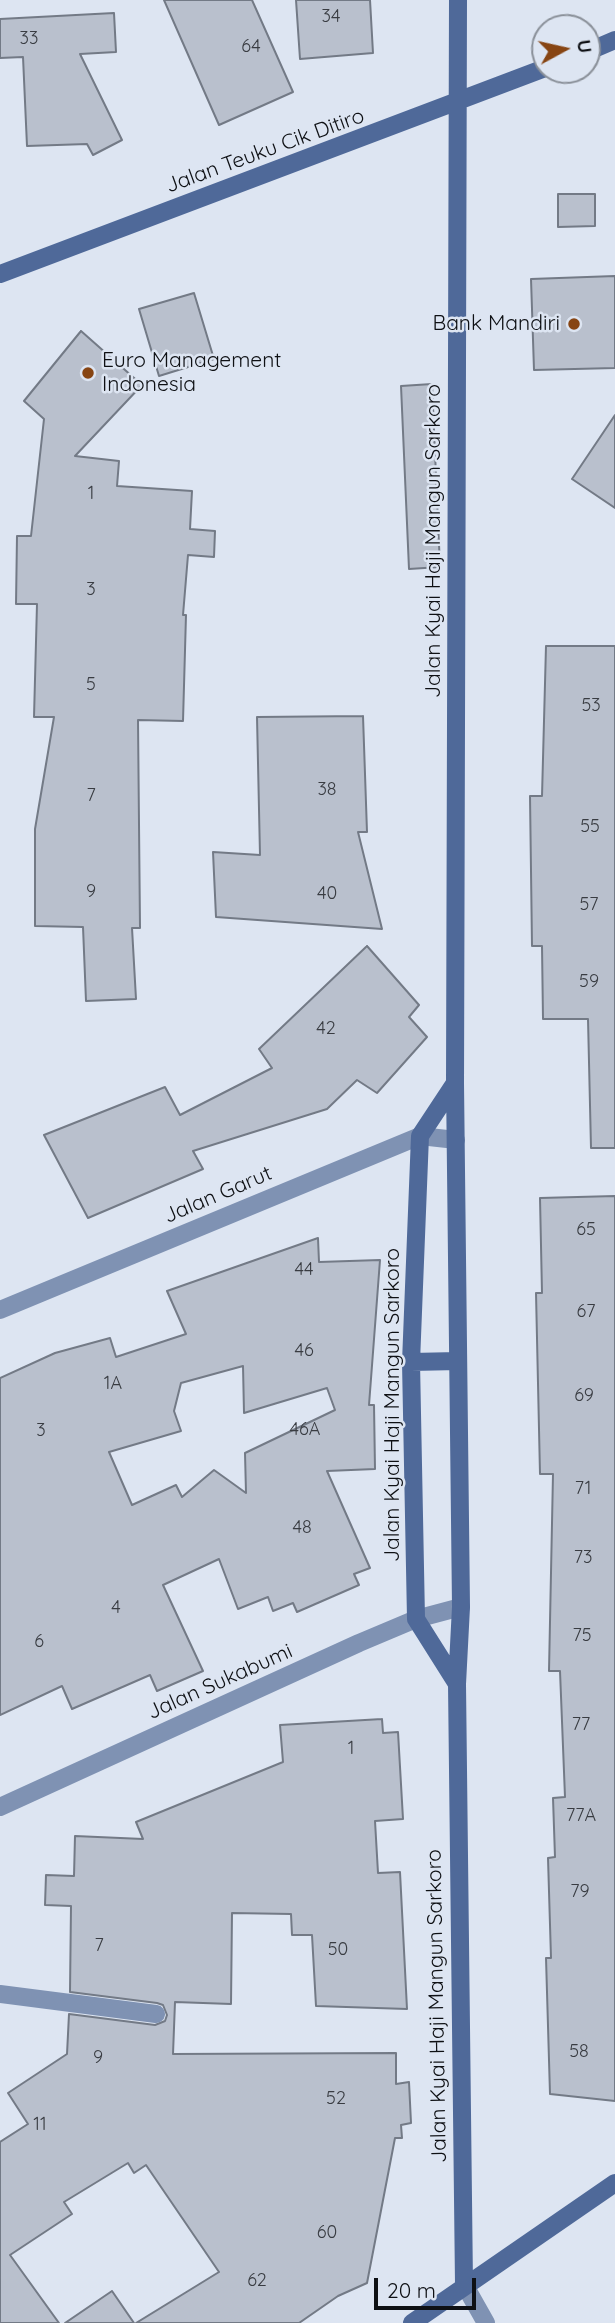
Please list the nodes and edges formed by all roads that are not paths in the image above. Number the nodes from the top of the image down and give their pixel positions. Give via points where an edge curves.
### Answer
1 (458, 0) edge
2 (531, 74) edge
3 (457, 103) junction
4 (0, 274) edge
5 (455, 1083) junction
6 (420, 1136) junction
7 (456, 1140) junction
8 (0, 1310) edge
9 (458, 1361) junction
10 (411, 1362) junction
11 (461, 1606) junction
12 (416, 1619) junction
13 (457, 1684) junction
14 (0, 1810) edge
15 (0, 1994) edge
16 (156, 2014) dead end
17 (615, 2183) edge
18 (464, 2284) junction
19 (411, 2323) edge
20 (486, 2323) edge

1 - 3 street, Jalan Kyai Haji Mangun Sarkoro
2 - 3 street, Jalan Teuku Cik Ditiro
3 - 4 street, Jalan Teuku Cik Ditiro
3 - 5 street, Jalan Kyai Haji Mangun Sarkoro
5 - 6 street
5 - 7 street, Jalan Kyai Haji Mangun Sarkoro
6 - 7 street, Jalan Garut
6 - 8 street, Jalan Garut
6 - 10 street, Jalan Kyai Haji Mangun Sarkoro
7 - 9 street, Jalan Kyai Haji Mangun Sarkoro
9 - 10 street
9 - 11 street, Jalan Kyai Haji Mangun Sarkoro
10 - 12 street, Jalan Kyai Haji Mangun Sarkoro
11 - 12 street, Jalan Sukabumi
11 - 13 street, Jalan Kyai Haji Mangun Sarkoro
12 - 13 street
12 - 14 street, Jalan Sukabumi
13 - 18 street, Jalan Kyai Haji Mangun Sarkoro
15 - 16 street
17 - 18 street
18 - 19 street
18 - 20 street, Jalan Kyai Haji Mangun Sarkoro

